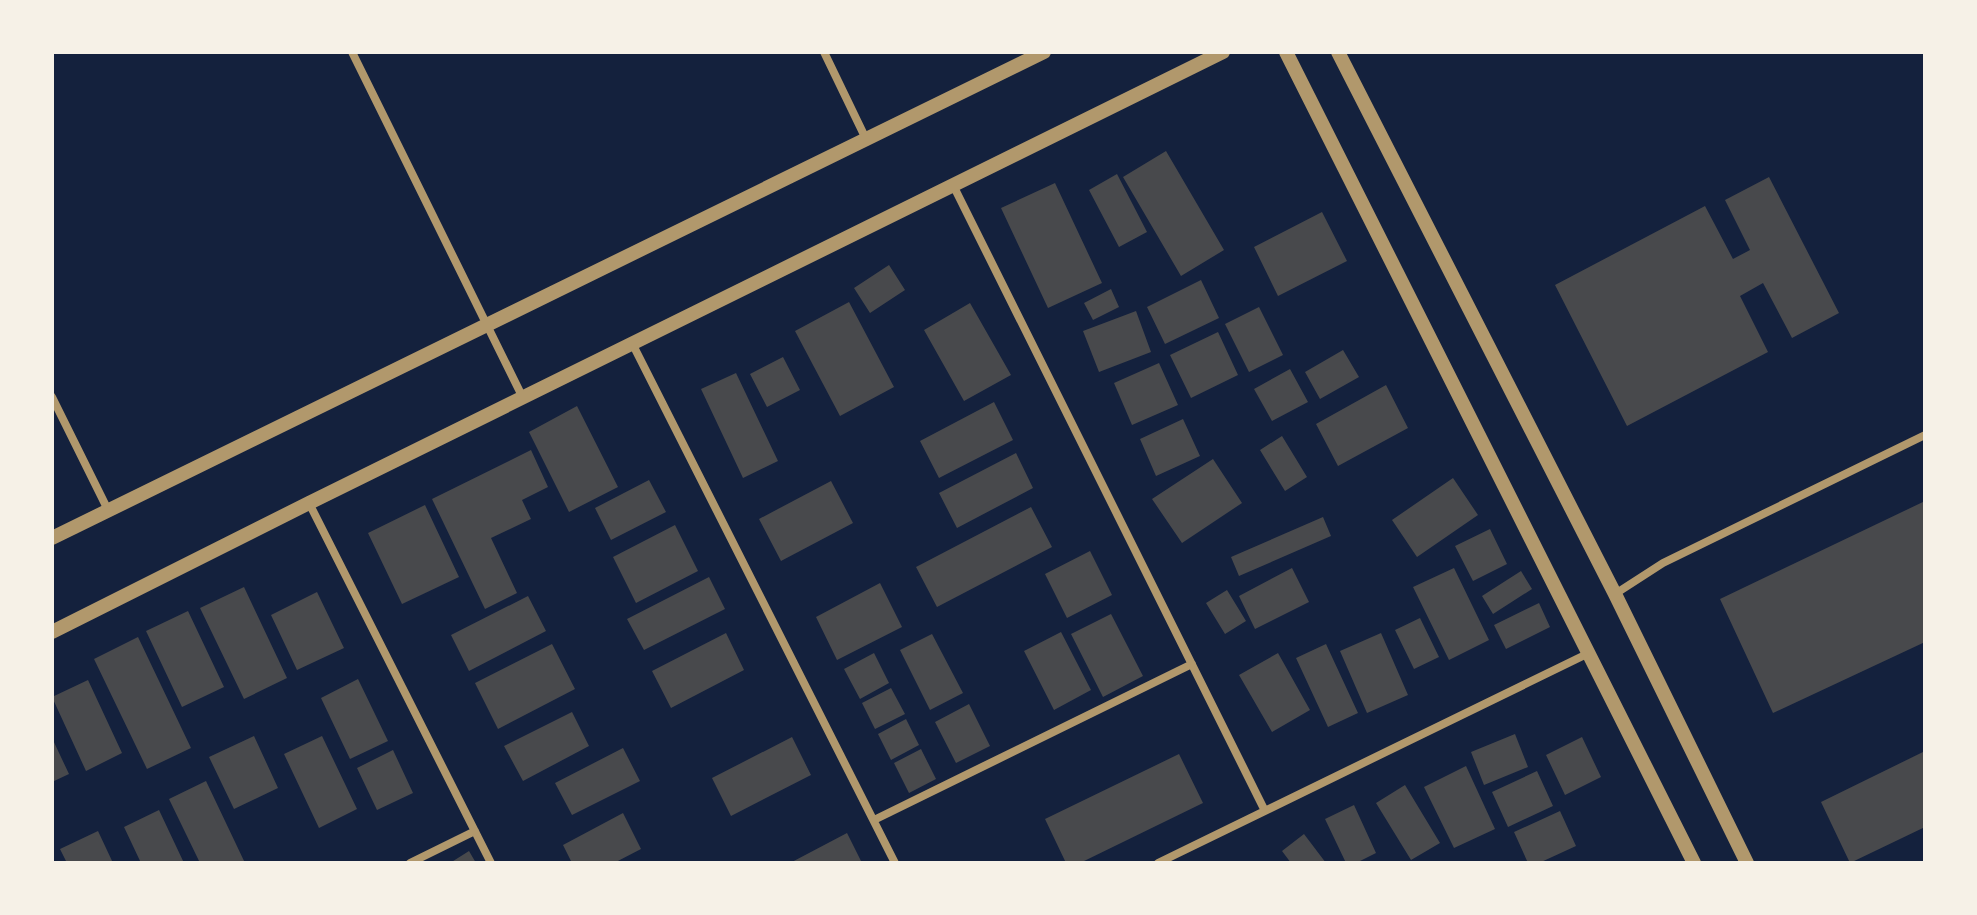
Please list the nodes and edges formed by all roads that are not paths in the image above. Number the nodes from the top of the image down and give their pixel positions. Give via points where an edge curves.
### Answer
1 (352, 52) edge
2 (824, 52) edge
3 (1044, 52) edge
4 (1223, 52) edge
5 (1286, 52) edge
6 (1338, 52) edge
7 (866, 139) junction
8 (953, 185) junction
9 (487, 325) junction
10 (632, 343) junction
11 (52, 397) edge
12 (523, 398) junction
13 (1925, 435) edge
14 (309, 503) junction
15 (108, 510) junction
16 (52, 538) edge
17 (1615, 594) junction
18 (52, 632) edge
19 (1589, 653) junction
20 (1192, 664) junction
21 (1265, 811) junction
22 (874, 820) junction
23 (475, 831) junction
24 (410, 863) edge
25 (491, 863) edge
26 (895, 863) edge
27 (1158, 863) edge
28 (1694, 863) edge
29 (1747, 863) edge

1 - 9 street
2 - 7 street
3 - 7 street
4 - 8 street
5 - 19 street
6 - 17 street
7 - 9 street
8 - 10 street
8 - 20 street
9 - 12 street
9 - 15 street
10 - 12 street
10 - 22 street
11 - 15 street
12 - 14 street
13 - 17 street via 1663,563
14 - 18 street
14 - 23 street
15 - 16 street
17 - 29 street
19 - 21 street
19 - 28 street
20 - 21 street
20 - 22 street
21 - 27 street
22 - 26 street
23 - 24 street
23 - 25 street

